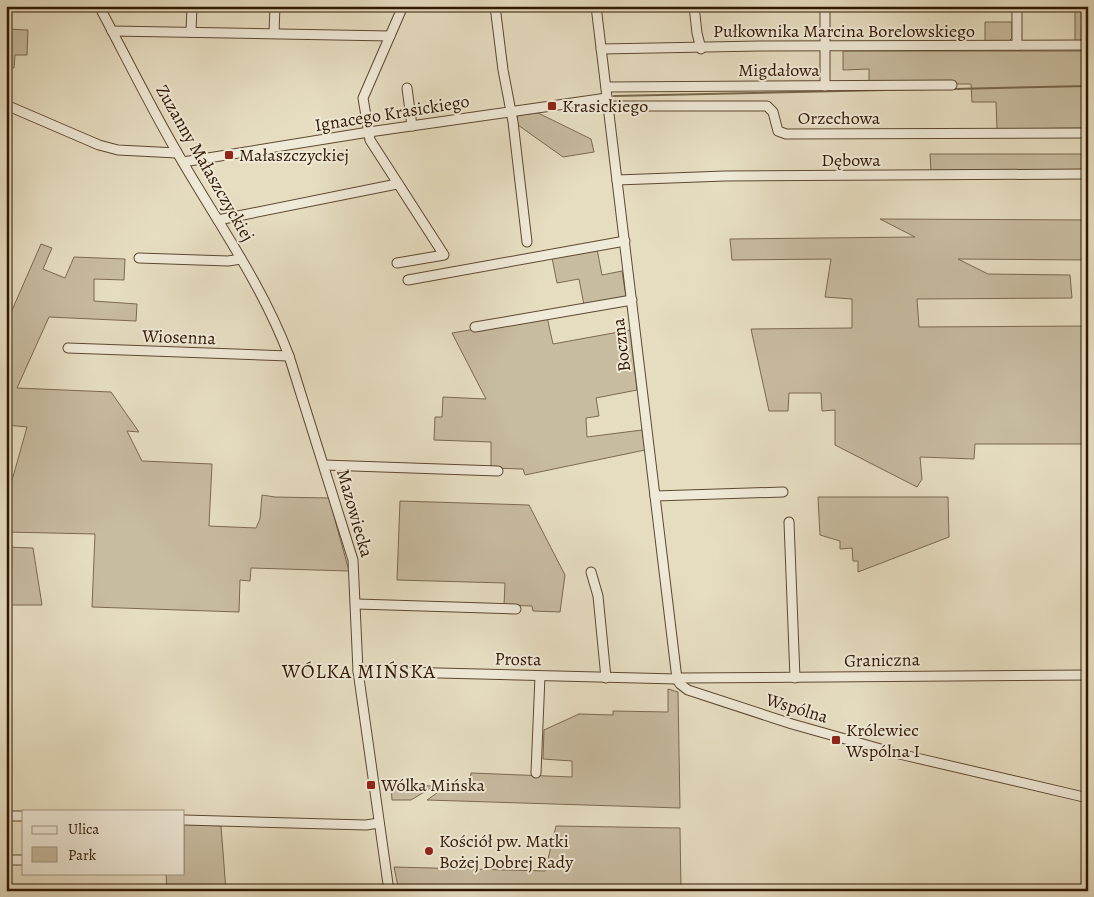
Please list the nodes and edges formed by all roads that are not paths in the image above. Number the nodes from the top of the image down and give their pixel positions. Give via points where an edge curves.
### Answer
1 (99, 6) edge
2 (192, 6) edge
3 (275, 6) edge
4 (404, 6) edge
5 (494, 6) edge
6 (596, 6) edge
7 (694, 6) edge
8 (825, 6) edge
9 (1017, 6) edge
10 (112, 31) junction
11 (191, 32) junction
12 (274, 33) junction
13 (390, 36) junction
14 (1017, 45) junction
15 (1088, 45) edge
16 (825, 47) junction
17 (701, 48) junction
18 (601, 49) junction
19 (952, 85) dead end
20 (824, 86) junction
21 (606, 87) junction
22 (407, 88) dead end
23 (608, 102) junction
24 (6, 105) edge
25 (511, 112) junction
26 (412, 126) junction
27 (369, 132) junction
28 (1088, 133) edge
29 (178, 154) junction
30 (183, 162) junction
31 (1085, 174) dead end
32 (617, 180) junction
33 (397, 184) junction
34 (218, 220) junction
35 (527, 242) dead end
36 (625, 242) junction
37 (139, 258) dead end
38 (241, 259) junction
39 (398, 262) dead end
40 (408, 280) dead end
41 (632, 300) junction
42 (475, 327) dead end
43 (282, 337) joint
44 (68, 348) dead end
45 (289, 356) junction
46 (324, 465) junction
47 (498, 471) dead end
48 (783, 492) dead end
49 (655, 496) junction
50 (790, 522) dead end
51 (591, 572) dead end
52 (356, 604) junction
53 (516, 609) dead end
54 (358, 670) junction
55 (1088, 675) edge
56 (540, 676) junction
57 (606, 678) junction
58 (795, 678) junction
59 (677, 679) junction
60 (536, 773) dead end
61 (1088, 798) edge
62 (6, 816) edge
63 (22, 816) edge
64 (185, 820) edge
65 (379, 824) junction
66 (6, 860) edge
67 (22, 860) edge
68 (389, 891) edge

1 - 10 street, Zuzanny Małaszczyckiej
2 - 11 street
3 - 12 street
4 - 13 street
5 - 25 street
6 - 18 street, Boczna
7 - 17 street
8 - 16 street
9 - 14 street
10 - 11 street
10 - 29 street, Zuzanny Małaszczyckiej
11 - 12 street
12 - 13 street
13 - 27 street via 363,98
14 - 15 street, Pułkownika Marcina Borelowskiego
14 - 16 street, Pułkownika Marcina Borelowskiego
16 - 17 street, Pułkownika Marcina Borelowskiego
16 - 20 street
17 - 18 street, Pułkownika Marcina Borelowskiego
18 - 21 street, Boczna
19 - 20 street, Migdałowa
20 - 21 street, Migdałowa
21 - 23 street, Boczna
22 - 26 street
23 - 25 street, Ignacego Krasickiego
23 - 28 street, Orzechowa via 767,106 773,112 778,131 786,134
23 - 32 street, Boczna
24 - 29 street via 108,148
25 - 26 street, Ignacego Krasickiego
25 - 35 street
26 - 27 street, Ignacego Krasickiego
27 - 30 street, Ignacego Krasickiego
27 - 33 street via 370,140
29 - 30 street, Zuzanny Małaszczyckiej
30 - 34 street, Zuzanny Małaszczyckiej
31 - 32 street, Dębowa via 725,176
32 - 36 street, Boczna
33 - 34 street
33 - 39 street via 444,255
34 - 38 street, Zuzanny Małaszczyckiej
36 - 40 street
36 - 41 street, Boczna
37 - 38 street
38 - 43 street, Zuzanny Małaszczyckiej
41 - 42 street
41 - 49 street, Boczna
43 - 45 street, Mazowiecka
44 - 45 street, Wiosenna
45 - 46 street, Mazowiecka
46 - 47 street
46 - 52 street, Mazowiecka via 354,560
48 - 49 street
49 - 59 street, Boczna
50 - 58 street
51 - 57 street via 598,596
52 - 53 street
52 - 54 street, Mazowiecka
54 - 56 street, Prosta
54 - 65 street, Mazowiecka
55 - 58 street, Graniczna
56 - 57 street, Prosta
56 - 60 street
57 - 59 street, Prosta
58 - 59 street, Graniczna
59 - 61 street, Wspólna via 688,690 895,754
62 - 63 street
64 - 65 street
65 - 68 street, Mazowiecka
66 - 67 street

